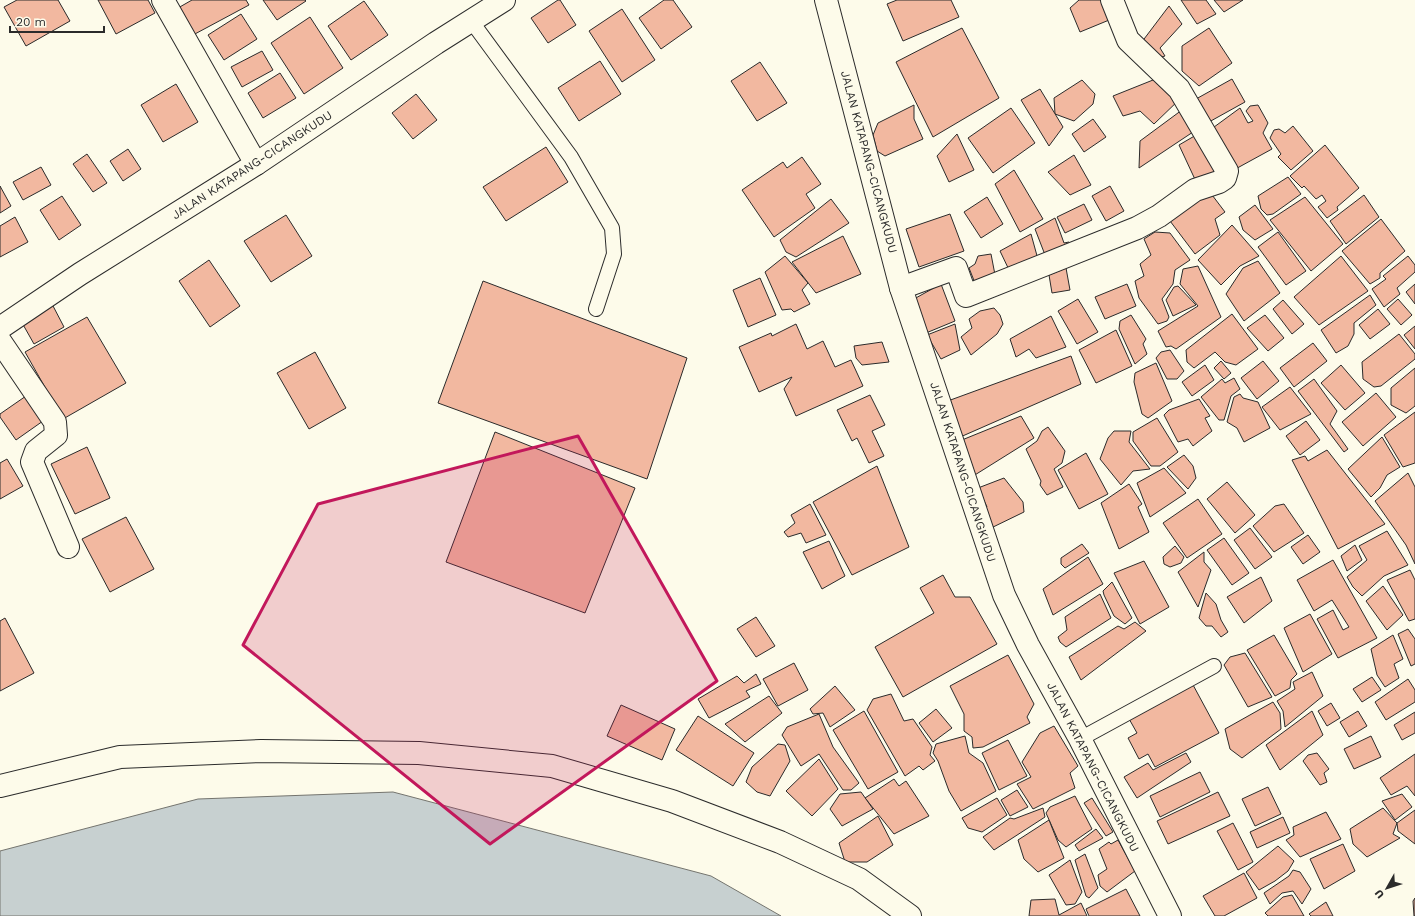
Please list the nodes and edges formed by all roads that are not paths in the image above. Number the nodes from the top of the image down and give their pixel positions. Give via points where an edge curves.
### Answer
1 (164, 0) edge
2 (504, 0) edge
3 (826, 0) edge
4 (1112, 0) edge
5 (472, 22) junction
6 (256, 164) junction
7 (902, 288) junction
8 (596, 309) dead end
9 (0, 328) edge
10 (0, 340) edge
11 (68, 547) dead end
12 (1214, 666) dead end
13 (1080, 739) junction
14 (0, 786) edge
15 (910, 916) edge
16 (1170, 916) edge

1 - 6 street
2 - 5 street, JALAN KATAPANG-CICANGKUDU
3 - 7 street, JALAN KATAPANG-CICANGKUDU
4 - 7 street via 1128,40 1179,89 1227,171 1225,178 1196,190 1137,228 966,296 956,268
5 - 6 street, JALAN KATAPANG-CICANGKUDU via 436,43
5 - 8 lane via 571,157 612,228 614,254
6 - 9 street, JALAN KATAPANG-CICANGKUDU via 80,274
7 - 13 street, JALAN KATAPANG-CICANGKUDU via 1004,594 1028,645
10 - 11 street via 55,422 56,435 36,451 32,462
12 - 13 lane
13 - 16 street, JALAN KATAPANG-CICANGKUDU
14 - 15 street via 120,757 261,751 419,753 552,766 672,801 780,842 859,879

